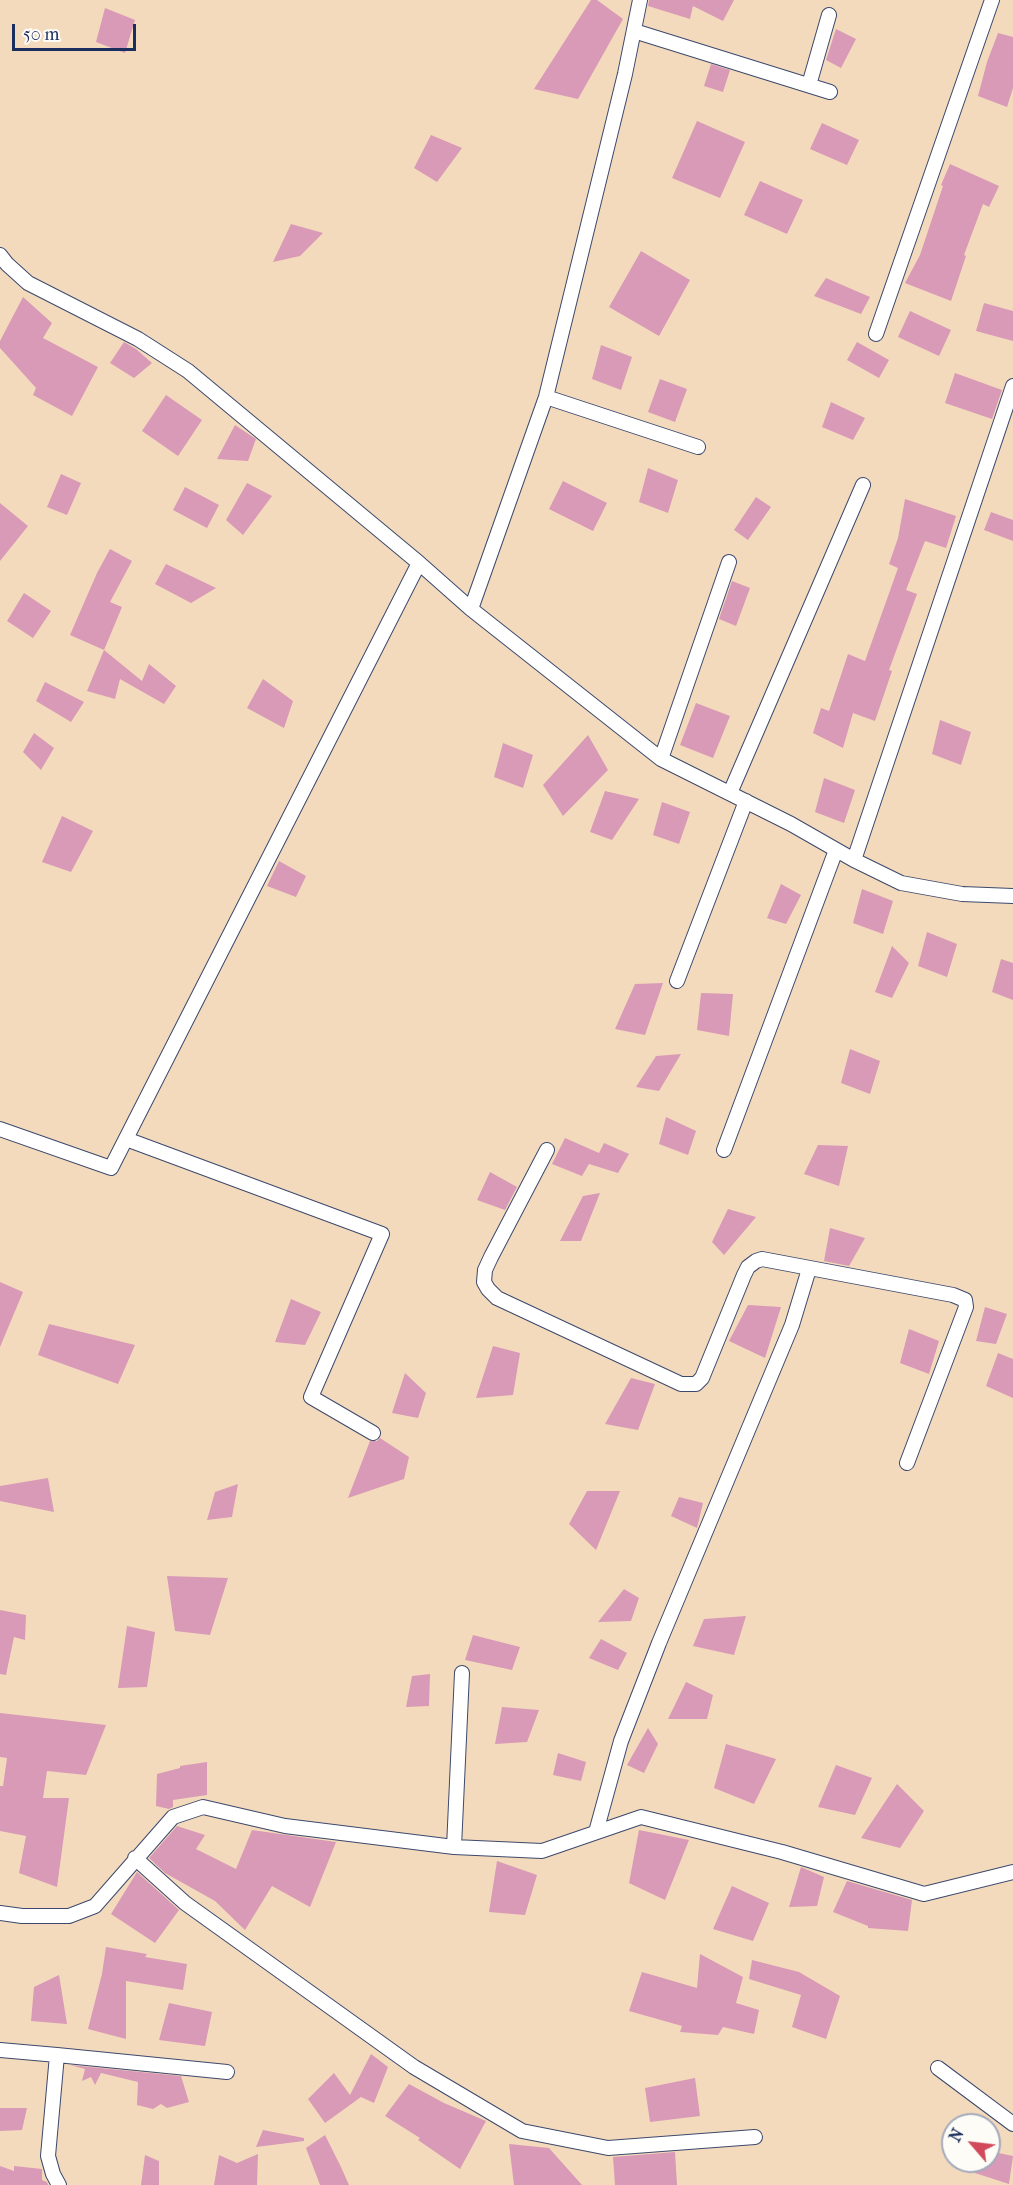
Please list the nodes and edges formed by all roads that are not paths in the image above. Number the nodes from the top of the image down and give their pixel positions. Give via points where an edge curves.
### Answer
1 (640, 0) edge
2 (992, 0) edge
3 (829, 15) dead end
4 (634, 31) junction
5 (809, 85) junction
6 (830, 92) dead end
7 (0, 255) edge
8 (876, 334) dead end
9 (1013, 386) edge
10 (546, 397) junction
11 (698, 447) dead end
12 (863, 485) dead end
13 (729, 562) dead end
14 (418, 563) junction
15 (471, 609) junction
16 (661, 759) junction
17 (730, 793) junction
18 (746, 801) junction
19 (836, 850) junction
20 (854, 860) junction
21 (1013, 896) edge
22 (676, 981) dead end
23 (0, 1129) edge
24 (126, 1139) junction
25 (547, 1150) dead end
26 (724, 1150) dead end
27 (809, 1269) junction
28 (373, 1433) dead end
29 (907, 1463) dead end
30 (462, 1673) dead end
31 (596, 1832) junction
32 (454, 1847) junction
33 (135, 1858) junction
34 (1013, 1872) edge
35 (0, 1913) edge
36 (0, 2050) edge
37 (57, 2055) junction
38 (938, 2068) dead end
39 (227, 2073) dead end
40 (1013, 2124) edge
41 (755, 2137) dead end
42 (58, 2185) edge

1 - 4 street
2 - 8 street
3 - 5 street
4 - 5 street
4 - 10 street
5 - 6 street
7 - 14 street via 28,283 138,339 188,371
9 - 20 street
10 - 11 street
10 - 15 street
12 - 17 street
13 - 16 street
14 - 15 street
14 - 24 street
15 - 16 street
16 - 17 street
17 - 18 street
18 - 19 street
18 - 22 street
19 - 20 street
19 - 26 street
20 - 21 street via 901,883 962,894
23 - 24 street via 111,1168
24 - 28 street via 382,1234 311,1397
25 - 27 street via 491,1257 484,1282 488,1289 497,1298 681,1384 696,1384 702,1378 752,1263 762,1259
27 - 29 street via 953,1294 966,1302
27 - 31 street via 792,1325 621,1742
30 - 32 street
31 - 32 street via 542,1851
31 - 34 street via 641,1817 782,1852 924,1894
32 - 33 street via 285,1826 203,1806 172,1817
33 - 35 street via 95,1906 69,1916
33 - 41 street via 185,1903 414,2067 522,2131 608,2148
36 - 37 street
37 - 39 street
37 - 42 street via 48,2156
38 - 40 street

